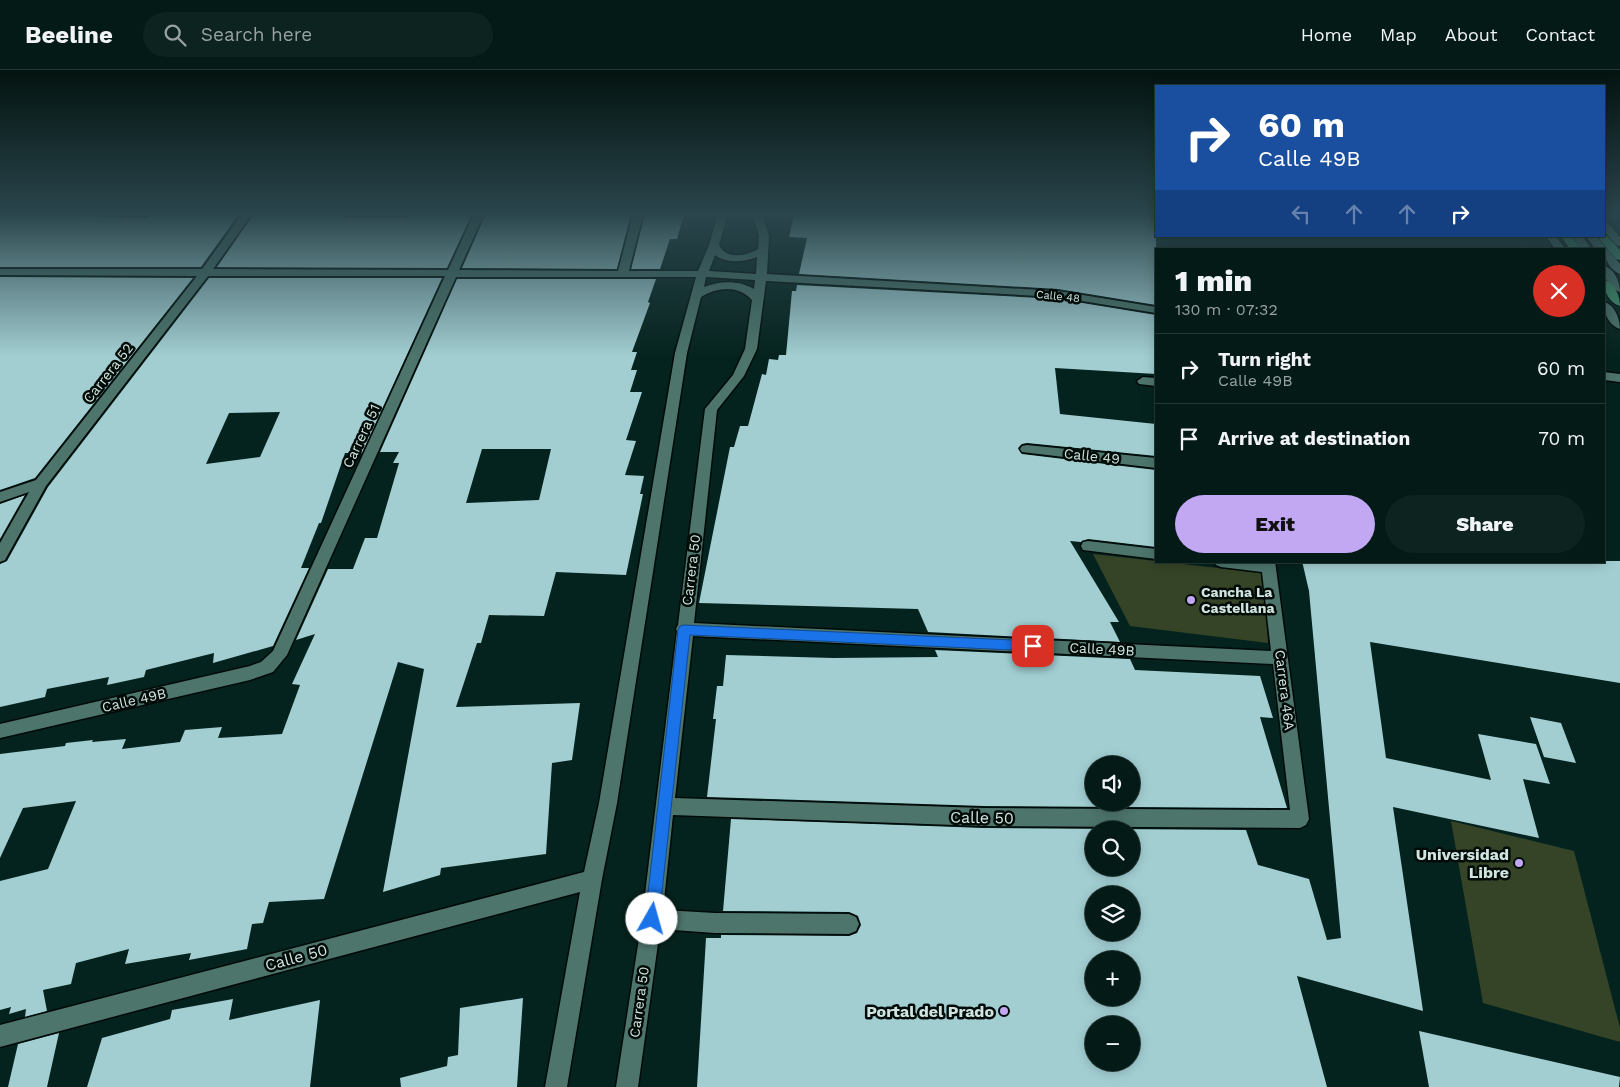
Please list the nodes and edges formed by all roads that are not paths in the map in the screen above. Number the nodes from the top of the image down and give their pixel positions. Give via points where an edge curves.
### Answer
1 (213, 261) edge
2 (459, 261) edge
3 (626, 261) edge
4 (707, 261) edge
5 (762, 261) edge
6 (1605, 270) edge
7 (0, 272) edge
8 (205, 273) junction
9 (454, 273) junction
10 (623, 274) junction
11 (702, 274) junction
12 (761, 277) junction
13 (1605, 284) edge
14 (1620, 289) edge
15 (696, 296) junction
16 (758, 299) junction
17 (1620, 303) edge
18 (1605, 306) edge
19 (1155, 310) edge
20 (1620, 326) edge
21 (1605, 376) edge
22 (1620, 378) edge
23 (1143, 380) dead end
24 (1155, 382) edge
25 (1027, 449) dead end
26 (1155, 463) edge
27 (41, 483) junction
28 (0, 497) edge
29 (1088, 546) dead end
30 (1155, 554) edge
31 (0, 556) edge
32 (1253, 563) edge
33 (1268, 564) edge
34 (684, 630) junction
35 (1281, 658) junction
36 (267, 667) joint
37 (0, 731) edge
38 (665, 806) junction
39 (1300, 819) joint
40 (592, 879) junction
41 (652, 919) junction
42 (849, 924) dead end
43 (0, 1036) edge
44 (556, 1087) edge
45 (627, 1087) edge

1 - 8 street, Carrera 52
2 - 9 street, Carrera 51
3 - 10 street
4 - 11 street
5 - 12 street, Carrera 50
6 - 14 street
7 - 8 street, Calle 48
8 - 9 street, Calle 48
8 - 27 street, Carrera 52
9 - 10 street, Calle 48
9 - 36 street, Carrera 51 via 279,655
10 - 11 street, Calle 48
11 - 12 street, Calle 48
11 - 15 street
12 - 16 street, Carrera 50
12 - 19 street, Calle 48 via 1058,294
13 - 17 main road
15 - 16 street via 711,288 730,286 748,290
15 - 40 street via 681,353 608,803
16 - 34 street, Carrera 50 via 751,349 738,376 711,408
18 - 20 street
21 - 22 street
23 - 24 street
25 - 26 street, Calle 49
27 - 28 street
27 - 31 street, Carrera 52
29 - 30 street
32 - 33 street
33 - 35 street, Carrera 46A
34 - 35 street, Calle 49B
34 - 38 street, Carrera 50
35 - 39 street, Carrera 46A
36 - 37 street, Calle 49B
38 - 39 street, Calle 50 via 984,817
38 - 41 street, Carrera 50
40 - 43 street, Calle 50
40 - 44 street
41 - 42 street
41 - 45 street, Carrera 50

